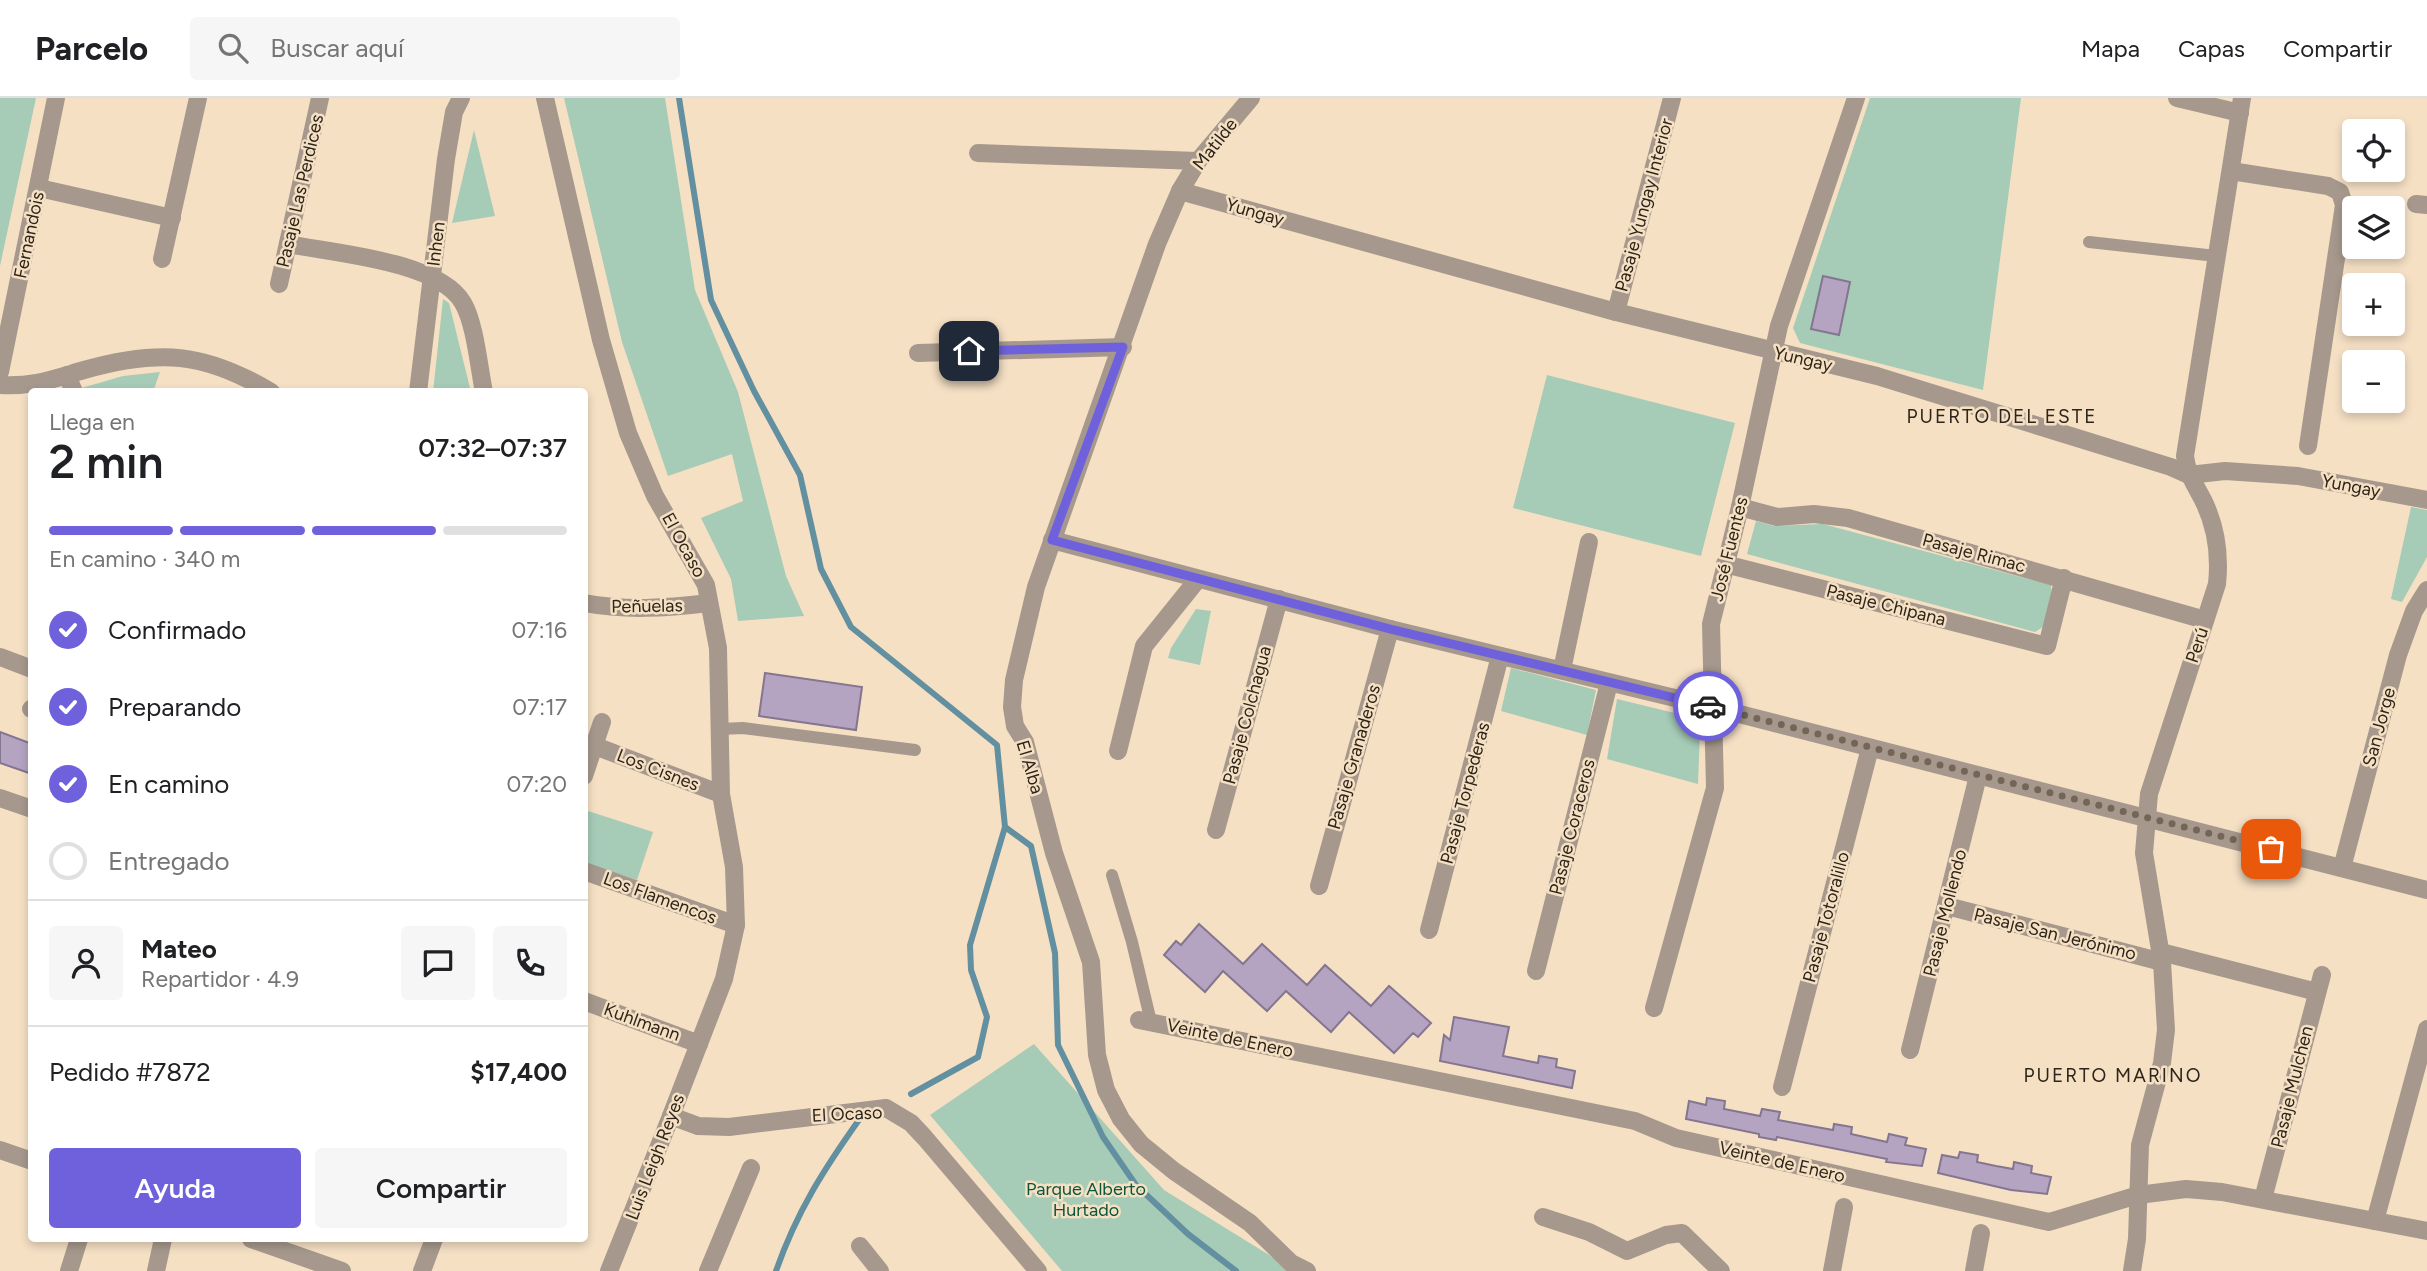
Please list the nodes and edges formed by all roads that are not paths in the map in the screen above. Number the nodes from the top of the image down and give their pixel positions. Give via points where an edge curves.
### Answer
1 (56, 98) edge
2 (198, 98) edge
3 (320, 98) edge
4 (461, 98) edge
5 (545, 98) edge
6 (1251, 98) edge
7 (1672, 98) edge
8 (1856, 98) edge
9 (2177, 98) edge
10 (2241, 105) edge
11 (978, 153) dead end
12 (1198, 161) junction
13 (2231, 170) junction
14 (39, 188) junction
15 (1180, 191) junction
16 (172, 218) junction
17 (2089, 242) dead end
18 (288, 244) junction
19 (2216, 256) junction
20 (162, 259) dead end
21 (432, 276) junction
22 (279, 284) dead end
23 (1616, 312) junction
24 (1123, 347) junction
25 (1774, 352) junction
26 (918, 353) dead end
27 (0, 372) edge
28 (66, 375) junction
29 (0, 385) edge
30 (72, 388) edge
31 (264, 388) edge
32 (418, 388) edge
33 (483, 388) edge
34 (2308, 446) dead end
35 (2189, 475) junction
36 (2427, 500) edge
37 (1740, 507) junction
38 (1052, 540) junction
39 (1589, 542) dead end
40 (1726, 564) junction
41 (2064, 578) junction
42 (1198, 579) junction
43 (2427, 590) edge
44 (1279, 599) junction
45 (709, 603) junction
46 (588, 604) edge
47 (2205, 620) junction
48 (1390, 629) junction
49 (2047, 646) junction
50 (1500, 656) junction
51 (0, 657) edge
52 (2042, 664) dead end
53 (28, 668) edge
54 (1562, 670) junction
55 (1609, 683) junction
56 (1713, 707) junction
57 (602, 722) dead end
58 (720, 729) junction
59 (595, 746) junction
60 (1870, 748) junction
61 (915, 750) dead end
62 (1118, 751) dead end
63 (588, 765) edge
64 (1978, 776) junction
65 (721, 794) junction
66 (0, 798) edge
67 (28, 807) edge
68 (2147, 817) junction
69 (1216, 830) dead end
70 (2342, 868) junction
71 (588, 872) edge
72 (1112, 875) dead end
73 (1319, 886) dead end
74 (2427, 890) edge
75 (1947, 906) junction
76 (736, 925) junction
77 (1429, 930) dead end
78 (2162, 957) junction
79 (1536, 971) dead end
80 (2319, 983) joint
81 (588, 1002) edge
82 (1654, 1008) dead end
83 (1145, 1021) joint
84 (2427, 1029) edge
85 (699, 1044) junction
86 (1910, 1050) dead end
87 (1782, 1087) dead end
88 (671, 1116) junction
89 (0, 1150) edge
90 (28, 1160) edge
91 (751, 1168) dead end
92 (2138, 1195) junction
93 (2263, 1199) junction
94 (1844, 1207) dead end
95 (1543, 1217) dead end
96 (2375, 1221) junction
97 (2427, 1231) edge
98 (1981, 1233) dead end
99 (78, 1242) edge
100 (162, 1242) edge
101 (260, 1242) edge
102 (433, 1242) edge
103 (860, 1246) dead end
104 (69, 1271) edge
105 (156, 1271) edge
106 (342, 1271) edge
107 (422, 1271) edge
108 (609, 1271) edge
109 (708, 1271) edge
110 (880, 1271) edge
111 (1038, 1271) edge
112 (1307, 1271) edge
113 (1721, 1271) edge
114 (1832, 1271) edge
115 (1974, 1271) edge
116 (2133, 1271) edge

1 - 14 street, Fernandois
2 - 16 street
3 - 18 street, Pasaje Las Perdices
4 - 21 street, Inhen via 446,159
5 - 45 street, El Ocaso via 601,340 628,433 655,496 696,564
6 - 12 street, Matilde
7 - 23 street, Pasaje Yungay Interior
8 - 25 street, José Fuentes
9 - 10 street
10 - 13 street, Perú
11 - 12 street
12 - 15 street, Matilde
13 - 19 street, Perú
13 - 34 street via 2328,186 2340,192 2344,205
14 - 16 street
14 - 27 street, Fernandois
15 - 23 street, Yungay
15 - 24 street, El Alba
16 - 20 street
17 - 19 lane
18 - 21 street
18 - 22 street, Pasaje Las Perdices
19 - 35 street, Perú via 2186,445
21 - 32 street, Inhen
21 - 33 street via 456,292 466,306
23 - 25 street, Yungay
24 - 26 street
24 - 38 street, El Alba
25 - 35 street, Yungay via 1877,376
25 - 37 street, José Fuentes
28 - 29 street via 29,387
28 - 30 street
28 - 31 street via 130,358 165,356 230,370
35 - 36 street, Yungay via 2225,471 2298,476
35 - 47 street, Perú via 2210,514 2218,547 2217,584
37 - 40 street, José Fuentes
37 - 41 street, Pasaje Rimac via 1777,517 1814,514 1848,518
38 - 42 street
38 - 112 street, El Alba via 1025,631 1012,707 1091,962 1097,1055 1106,1090 1141,1144
39 - 54 street
40 - 49 street, Pasaje Chipana
40 - 56 street, José Fuentes via 1710,624
41 - 47 street, Pasaje Rimac
41 - 49 street
42 - 44 street
42 - 62 street via 1144,646
43 - 70 street, San Jorge via 2398,655
44 - 48 street
44 - 69 street, Pasaje Colchagua
45 - 46 street, Peñuelas via 657,609
45 - 58 street, El Ocaso via 718,648
47 - 68 street, Perú via 2149,794
48 - 50 street
48 - 73 street, Pasaje Granaderos
49 - 52 street
50 - 54 street
50 - 77 street, Pasaje Torpederas
51 - 53 street
54 - 55 street
55 - 56 street
55 - 79 street, Pasaje Coraceros
56 - 60 street
56 - 82 street, José Fuentes via 1715,788
57 - 59 street
58 - 61 lane
58 - 65 street, El Ocaso
59 - 63 street
59 - 65 street, Los Cisnes
60 - 64 street
60 - 87 street, Pasaje Totoralillo
64 - 68 street
64 - 75 street, Pasaje Mollendo
65 - 76 street, El Ocaso via 734,867
66 - 67 street
68 - 70 street
68 - 78 street, Perú via 2144,853
70 - 74 street
71 - 76 street, Los Flamencos
72 - 83 lane via 1132,942
75 - 78 street, Pasaje San Jerónimo
75 - 86 street, Pasaje Mollendo
76 - 85 street, El Ocaso via 724,979
78 - 80 street, Pasaje San Jerónimo
78 - 92 street, Perú via 2166,1030 2140,1145
80 - 93 street, Pasaje Mulchen
81 - 85 street, Kuhlmann
83 - 92 street, Veinte de Enero via 1635,1121 1676,1138 2049,1222
84 - 96 street
85 - 88 street, Luis Leigh Reyes
88 - 108 street, Luis Leigh Reyes
88 - 111 street, El Ocaso via 698,1125 729,1127 886,1108 925,1138
89 - 90 street
91 - 109 street
92 - 93 street, Veinte de Enero via 2186,1189
92 - 116 street, Perú
93 - 96 street, Veinte de Enero
94 - 114 street
95 - 113 street via 1589,1231 1627,1251 1682,1233
96 - 97 street, Veinte de Enero
98 - 115 street
99 - 104 street
100 - 105 street
101 - 106 street
102 - 107 street
103 - 110 street

